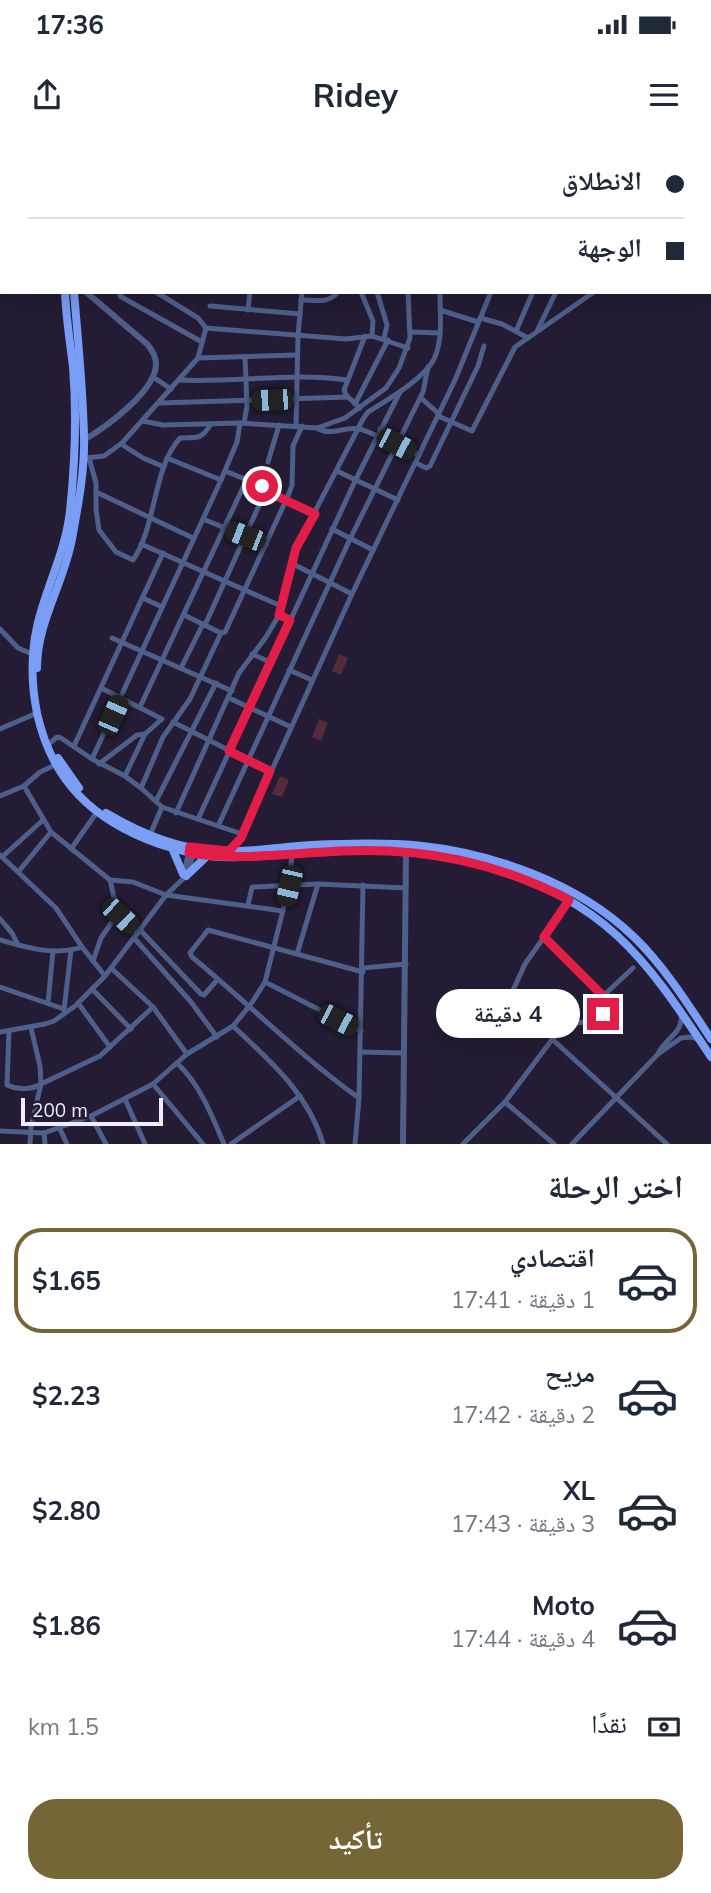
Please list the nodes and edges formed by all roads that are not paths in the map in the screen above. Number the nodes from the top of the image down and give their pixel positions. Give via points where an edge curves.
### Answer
1 (65, 294) edge
2 (89, 294) edge
3 (120, 294) edge
4 (159, 294) edge
5 (250, 294) edge
6 (302, 294) edge
7 (336, 294) edge
8 (362, 294) edge
9 (378, 294) edge
10 (408, 294) edge
11 (439, 294) edge
12 (490, 294) edge
13 (532, 294) edge
14 (555, 294) edge
15 (591, 294) edge
16 (74, 295) edge
17 (302, 300) junction
18 (210, 306) dead end
19 (248, 310) junction
20 (440, 310) junction
21 (300, 314) junction
22 (479, 320) junction
23 (206, 328) junction
24 (516, 331) junction
25 (411, 332) junction
26 (537, 332) junction
27 (440, 333) junction
28 (298, 336) junction
29 (369, 336) junction
30 (528, 338) junction
31 (386, 339) junction
32 (202, 342) junction
33 (484, 346) dead end
34 (408, 348) junction
35 (297, 355) junction
36 (245, 357) junction
37 (198, 358) junction
38 (77, 367) junction
39 (428, 367) junction
40 (153, 377) junction
41 (297, 377) junction
42 (179, 380) junction
43 (245, 380) junction
44 (347, 380) junction
45 (171, 389) junction
46 (400, 390) junction
47 (348, 397) junction
48 (421, 398) junction
49 (297, 400) junction
50 (247, 401) junction
51 (160, 402) junction
52 (358, 406) junction
53 (439, 415) junction
54 (143, 421) junction
55 (450, 422) junction
56 (242, 423) junction
57 (211, 424) junction
58 (279, 425) junction
59 (299, 426) junction
60 (317, 428) junction
61 (358, 428) junction
62 (380, 429) junction
63 (377, 436) junction
64 (84, 440) junction
65 (398, 441) junction
66 (121, 444) junction
67 (419, 455) junction
68 (86, 458) junction
69 (167, 458) junction
70 (268, 462) dead end
71 (416, 463) junction
72 (164, 467) junction
73 (225, 471) junction
74 (337, 471) junction
75 (247, 479) junction
76 (356, 479) junction
77 (221, 480) junction
78 (375, 488) junction
79 (266, 491) junction
80 (96, 492) junction
81 (398, 500) junction
82 (286, 501) junction
83 (315, 514) junction
84 (149, 518) junction
85 (203, 519) junction
86 (224, 528) junction
87 (332, 529) junction
88 (245, 536) junction
89 (193, 538) junction
90 (350, 539) junction
91 (141, 544) junction
92 (266, 545) junction
93 (373, 550) junction
94 (163, 553) junction
95 (183, 561) junction
96 (292, 564) junction
97 (204, 571) junction
98 (311, 574) junction
99 (225, 580) junction
100 (329, 583) junction
101 (246, 590) junction
102 (352, 594) junction
103 (143, 598) junction
104 (48, 601) junction
105 (281, 606) junction
106 (162, 607) junction
107 (184, 615) junction
108 (279, 615) junction
109 (290, 620) junction
110 (204, 625) junction
111 (0, 630) edge
112 (221, 633) junction
113 (112, 638) dead end
114 (122, 643) junction
115 (142, 652) junction
116 (32, 654) junction
117 (252, 654) junction
118 (162, 660) junction
119 (270, 662) junction
120 (181, 668) junction
121 (289, 670) junction
122 (201, 677) junction
123 (312, 680) junction
124 (216, 683) junction
125 (102, 688) junction
126 (232, 691) junction
127 (121, 698) junction
128 (229, 698) junction
129 (249, 706) junction
130 (140, 707) junction
131 (37, 713) junction
132 (268, 716) junction
133 (173, 722) junction
134 (290, 727) junction
135 (0, 729) edge
136 (191, 732) junction
137 (145, 734) junction
138 (210, 741) junction
139 (50, 743) junction
140 (74, 746) junction
141 (229, 751) junction
142 (92, 760) junction
143 (248, 760) junction
144 (99, 764) junction
145 (55, 765) junction
146 (270, 771) junction
147 (125, 776) junction
148 (24, 786) junction
149 (141, 788) junction
150 (0, 796) edge
151 (156, 801) junction
152 (162, 807) junction
153 (97, 813) junction
154 (176, 813) junction
155 (198, 819) junction
156 (43, 820) junction
157 (218, 826) junction
158 (51, 832) junction
159 (150, 835) junction
160 (242, 836) junction
161 (172, 848) junction
162 (406, 848) junction
163 (71, 849) junction
164 (192, 850) junction
165 (229, 851) junction
166 (243, 851) junction
167 (292, 854) junction
168 (1, 856) edge
169 (208, 856) junction
170 (483, 860) junction
171 (19, 871) junction
172 (184, 876) junction
173 (110, 880) junction
174 (318, 884) junction
175 (363, 885) junction
176 (289, 886) junction
177 (406, 888) junction
178 (166, 895) junction
179 (569, 900) junction
180 (248, 905) junction
181 (283, 911) junction
182 (118, 913) junction
183 (0, 919) edge
184 (137, 933) junction
185 (544, 937) junction
186 (0, 940) edge
187 (18, 946) junction
188 (82, 947) junction
189 (275, 948) junction
190 (71, 950) junction
191 (53, 951) junction
192 (297, 954) junction
193 (93, 961) junction
194 (406, 964) junction
195 (111, 968) junction
196 (634, 968) dead end
197 (363, 970) junction
198 (105, 976) junction
199 (218, 979) junction
200 (265, 982) junction
201 (0, 987) edge
202 (92, 989) junction
203 (603, 996) junction
204 (48, 1003) junction
205 (78, 1003) junction
206 (153, 1007) junction
207 (249, 1007) junction
208 (64, 1012) junction
209 (681, 1012) junction
210 (696, 1025) junction
211 (233, 1026) junction
212 (31, 1028) junction
213 (131, 1029) junction
214 (9, 1031) junction
215 (361, 1031) junction
216 (0, 1032) edge
217 (556, 1032) junction
218 (217, 1037) junction
219 (552, 1038) junction
220 (711, 1039) edge
221 (699, 1040) junction
222 (110, 1048) junction
223 (360, 1052) junction
224 (402, 1053) junction
225 (187, 1054) junction
226 (658, 1054) junction
227 (711, 1057) edge
228 (177, 1063) junction
229 (41, 1084) junction
230 (153, 1084) junction
231 (300, 1096) junction
232 (617, 1097) junction
233 (359, 1098) junction
234 (125, 1099) junction
235 (505, 1102) junction
236 (91, 1116) junction
237 (60, 1129) junction
238 (0, 1131) edge
239 (30, 1132) junction
240 (44, 1133) junction
241 (30, 1144) edge
242 (45, 1144) edge
243 (67, 1144) edge
244 (106, 1144) edge
245 (145, 1144) edge
246 (203, 1144) edge
247 (224, 1144) edge
248 (231, 1144) edge
249 (323, 1144) edge
250 (355, 1144) edge
251 (403, 1144) edge
252 (463, 1144) edge
253 (555, 1144) edge
254 (572, 1144) edge
255 (667, 1144) edge

1 - 38 main road
2 - 40 street via 147,344 156,362
3 - 32 street
4 - 23 street via 192,313
5 - 19 street
6 - 17 street
7 - 17 street via 324,301
8 - 29 street via 373,321
9 - 31 street via 387,325
10 - 25 street
11 - 20 street
12 - 22 street
13 - 24 street
14 - 26 street
15 - 26 street
16 - 38 main road
17 - 21 street
18 - 19 street
19 - 21 street
20 - 22 street
20 - 27 street
21 - 28 street
22 - 24 street
22 - 53 street
23 - 28 street
23 - 32 street
24 - 30 street
25 - 27 street
25 - 34 street
26 - 30 street
27 - 39 street
28 - 29 street via 346,340
28 - 35 street
29 - 31 street
29 - 44 street
30 - 55 street via 514,349 472,431
31 - 34 street
31 - 52 street
32 - 37 street
33 - 55 street
34 - 52 street via 391,383
35 - 36 street
35 - 41 street
36 - 37 street
36 - 43 street
37 - 42 street
38 - 64 main road
38 - 104 main road via 68,528
39 - 46 street
39 - 48 street
40 - 45 street
40 - 64 street via 124,412
41 - 43 street
41 - 44 street
41 - 49 street
42 - 43 street
42 - 45 street
43 - 50 street
44 - 47 street via 344,390
45 - 51 street
46 - 61 street via 368,412
46 - 62 street
47 - 49 street
47 - 52 street
48 - 53 street
48 - 65 street
49 - 50 street
49 - 59 street
50 - 51 street
50 - 56 street
51 - 54 street
52 - 60 street via 345,418
53 - 55 street
53 - 67 street
54 - 57 street
54 - 66 street
55 - 71 street via 430,466
56 - 57 street
56 - 58 street
56 - 73 street
57 - 69 street via 198,439 180,438
58 - 59 street
58 - 70 street
59 - 60 street
59 - 82 street
60 - 61 street via 333,432
61 - 63 street
61 - 74 street
62 - 63 street
62 - 65 street
63 - 76 street
64 - 68 main road
65 - 67 street
65 - 78 street
66 - 68 street via 104,456
66 - 72 street
67 - 71 street
68 - 80 street via 96,479
68 - 104 main road via 72,541
69 - 72 street
69 - 77 street
71 - 81 street
72 - 84 street
73 - 75 street
73 - 77 street
74 - 76 street
74 - 83 street
75 - 79 street
75 - 86 street
76 - 78 street
76 - 87 street
77 - 85 street
78 - 81 street
78 - 90 street
79 - 82 street
79 - 88 street
80 - 84 street
80 - 91 street via 99,530 108,545 132,560
81 - 93 street
82 - 83 street
82 - 92 street
83 - 96 street
84 - 89 street
84 - 91 street
85 - 86 street
85 - 89 street
86 - 88 street
86 - 97 street
87 - 90 street
87 - 98 street
88 - 92 street
88 - 99 street
89 - 95 street
90 - 93 street
90 - 100 street
91 - 94 street
92 - 101 street
93 - 102 street
94 - 95 street
94 - 103 street
95 - 97 street
95 - 106 street
96 - 98 street
96 - 105 street
97 - 99 street
97 - 107 street
98 - 100 street
98 - 109 street
99 - 101 street
99 - 110 street
100 - 102 street
100 - 121 street
101 - 105 street
101 - 112 street
102 - 123 street
103 - 106 street
103 - 114 street
104 - 116 main road
104 - 139 main road via 37,660 40,702
105 - 108 street
106 - 115 street
107 - 110 street
107 - 118 street
108 - 109 street
108 - 117 street
109 - 119 street
110 - 112 street
110 - 120 street
111 - 116 street via 18,648
112 - 122 street
113 - 114 street
114 - 115 street
114 - 125 street
115 - 118 street
115 - 127 street
116 - 131 main road
117 - 119 street
117 - 126 street
118 - 120 street
118 - 130 street
119 - 129 street
120 - 122 street
121 - 123 street
121 - 132 street
122 - 124 street
122 - 133 street
123 - 134 street
124 - 126 street
124 - 136 street
125 - 127 street
125 - 140 street
126 - 128 street
127 - 130 street
127 - 142 street
128 - 129 street
128 - 138 street
129 - 132 street
129 - 141 street
130 - 137 street via 162,719
131 - 135 street
131 - 145 main road
132 - 134 street
132 - 143 street
133 - 136 street
133 - 149 street
134 - 146 street
136 - 138 street
136 - 151 street
137 - 144 street via 136,735
137 - 147 street
138 - 141 street
138 - 154 street
139 - 140 street via 58,737
139 - 159 main road via 93,803
140 - 142 street
141 - 143 street
141 - 155 street
142 - 144 street
143 - 146 street
143 - 157 street
144 - 147 street
145 - 148 street
145 - 153 main road
146 - 160 street
147 - 149 street
148 - 150 street
148 - 156 street
149 - 151 street
151 - 152 street
152 - 154 street
152 - 159 street
153 - 161 main road
153 - 163 street
154 - 155 street
155 - 157 street
156 - 158 street
156 - 168 street
157 - 160 street
158 - 163 street
158 - 171 street
159 - 164 main road
160 - 165 street
160 - 166 street
161 - 164 main road
161 - 172 main road
162 - 166 main road via 310,845
162 - 167 main road
162 - 170 main road via 447,848
162 - 177 street
163 - 173 street
164 - 165 main road
164 - 169 main road
164 - 172 street
165 - 166 main road
167 - 169 main road
167 - 176 street
168 - 171 street
169 - 172 main road
170 - 179 main road
170 - 210 main road via 552,881 604,912 649,953
171 - 188 street via 56,908
172 - 178 street
173 - 178 street via 133,882
173 - 182 street
174 - 175 street
174 - 176 street
174 - 192 street
175 - 177 street
175 - 197 street
176 - 180 street via 251,888
176 - 181 street
177 - 194 street
178 - 180 street
178 - 184 street
179 - 185 street
179 - 209 main road via 630,946
180 - 181 street
181 - 189 street
182 - 184 street
182 - 193 street
183 - 187 street
184 - 195 street
184 - 199 street via 201,994
184 - 218 street
185 - 203 street
185 - 217 street via 510,996
186 - 187 street
187 - 191 street
188 - 190 street
188 - 193 street
189 - 192 street
189 - 199 street via 206,930 190,955
189 - 200 street
190 - 191 street
190 - 208 street
191 - 204 street
192 - 197 street
193 - 198 street
194 - 197 street
194 - 224 street
195 - 198 street
195 - 206 street
196 - 203 street
197 - 215 street
198 - 202 street
199 - 207 street
200 - 207 street
200 - 215 street
201 - 204 street
202 - 205 street
202 - 213 street
203 - 217 street via 606,1006 600,1017 571,1023
204 - 208 street
205 - 208 street
205 - 222 street
206 - 213 street
206 - 225 street
207 - 211 street
207 - 233 street
208 - 212 street
209 - 210 main road
209 - 226 street via 680,1028
210 - 220 main road
210 - 221 main road
211 - 218 street
211 - 231 street
212 - 214 street
212 - 229 street
213 - 222 street
214 - 216 street
214 - 229 street via 7,1085 28,1088
215 - 223 street
217 - 219 street
218 - 225 street
219 - 232 street
219 - 235 street
221 - 226 street via 681,1038
221 - 227 main road
222 - 229 street
223 - 224 street
223 - 233 street
224 - 251 street
225 - 228 street
226 - 232 street
228 - 230 street
228 - 247 street via 202,1094
229 - 239 street
230 - 234 street
230 - 246 street
231 - 248 street
231 - 249 street
232 - 254 street
232 - 255 street
233 - 250 street
234 - 236 street
234 - 245 street
235 - 252 street
235 - 253 street
236 - 237 street
236 - 244 street
237 - 240 street
237 - 243 street
238 - 239 street
239 - 240 street
239 - 241 street
240 - 242 street

